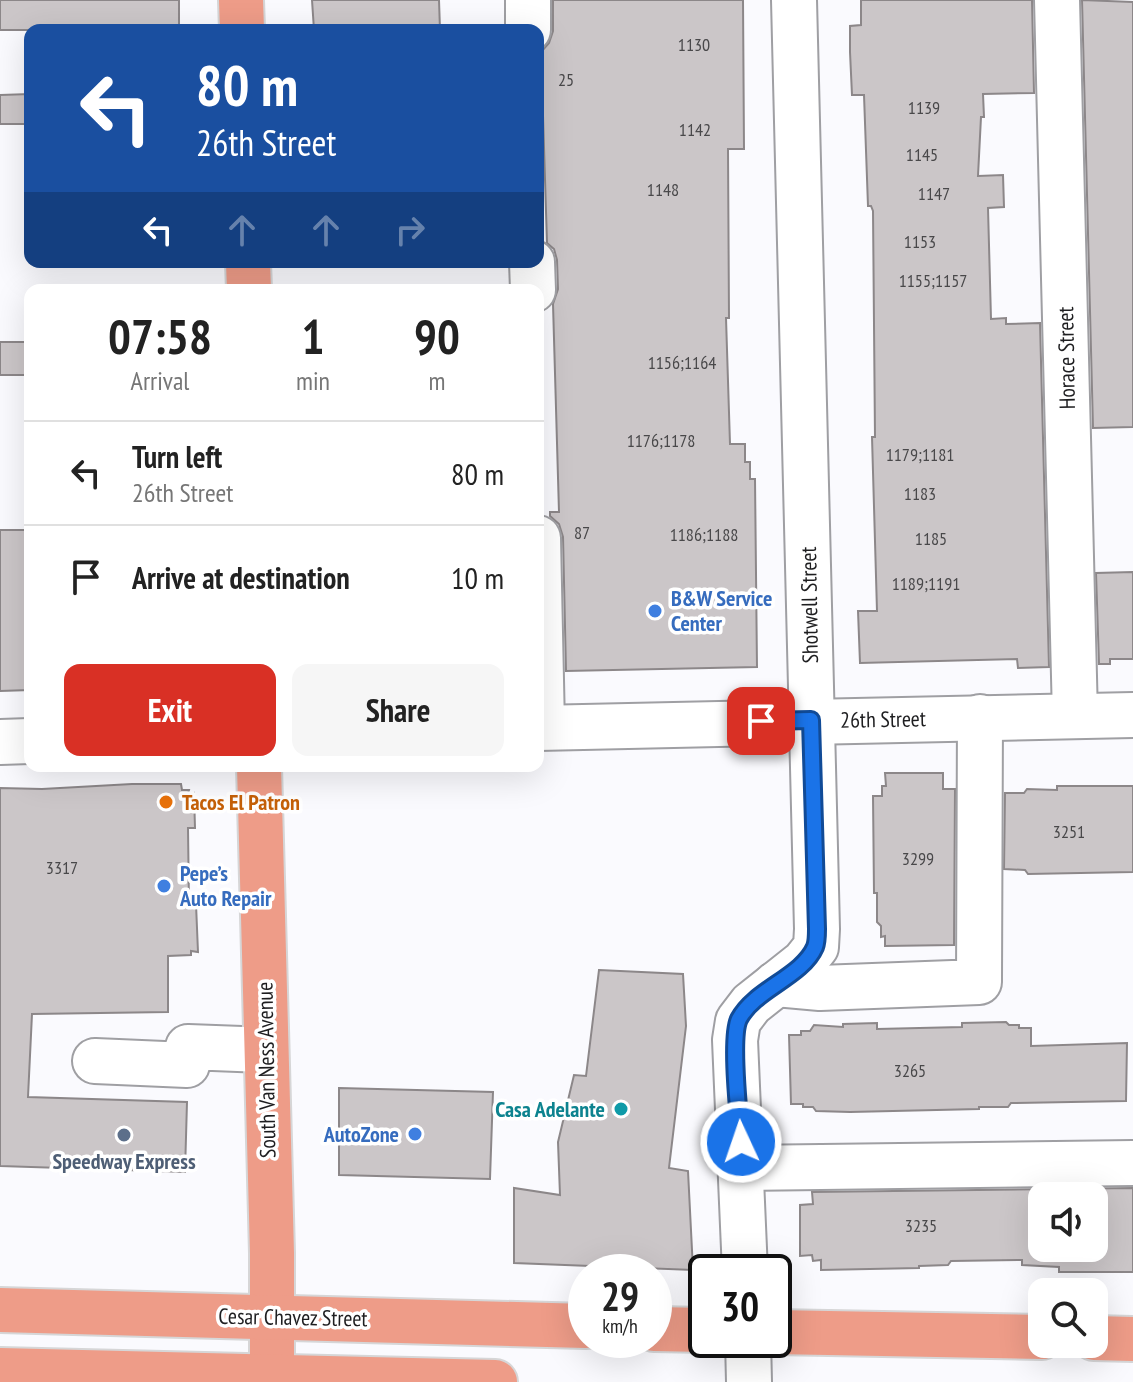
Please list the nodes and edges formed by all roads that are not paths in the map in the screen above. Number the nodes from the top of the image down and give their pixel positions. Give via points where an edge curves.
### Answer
1 (241, 0) edge
2 (528, 0) edge
3 (794, 0) edge
4 (1057, 0) edge
5 (242, 24) edge
6 (528, 24) edge
7 (1133, 715) edge
8 (1075, 716) junction
9 (980, 717) junction
10 (811, 720) junction
11 (544, 728) edge
12 (24, 741) edge
13 (0, 742) edge
14 (259, 772) edge
15 (776, 984) junction
16 (266, 1050) junction
17 (95, 1061) dead end
18 (1133, 1163) edge
19 (742, 1168) junction
20 (744, 1254) edge
21 (0, 1310) edge
22 (272, 1316) junction
23 (568, 1325) edge
24 (792, 1332) edge
25 (1028, 1337) edge
26 (1108, 1338) edge
27 (1133, 1339) edge
28 (748, 1358) edge
29 (0, 1370) edge
30 (272, 1375) junction
31 (495, 1382) edge
32 (749, 1382) edge

1 - 5 main road
2 - 6 street
3 - 10 street, Shotwell Street
4 - 8 street, Horace Street
7 - 8 street, 26th Street
8 - 9 street, 26th Street
9 - 10 street, 26th Street
9 - 15 street via 979,982 820,988
10 - 11 street, 26th Street
10 - 15 street, Shotwell Street via 816,947
12 - 13 street
14 - 16 main road, South Van Ness Avenue
15 - 19 street, Shotwell Street via 738,1021
16 - 17 street via 188,1047 187,1065
16 - 22 main road, South Van Ness Avenue
18 - 19 street
19 - 20 street, Shotwell Street
21 - 22 main road, Cesar Chavez Street
22 - 23 main road, Cesar Chavez Street
22 - 30 main road, South Van Ness Avenue
24 - 25 main road
26 - 27 main road
28 - 32 street
29 - 30 main road
30 - 31 main road

